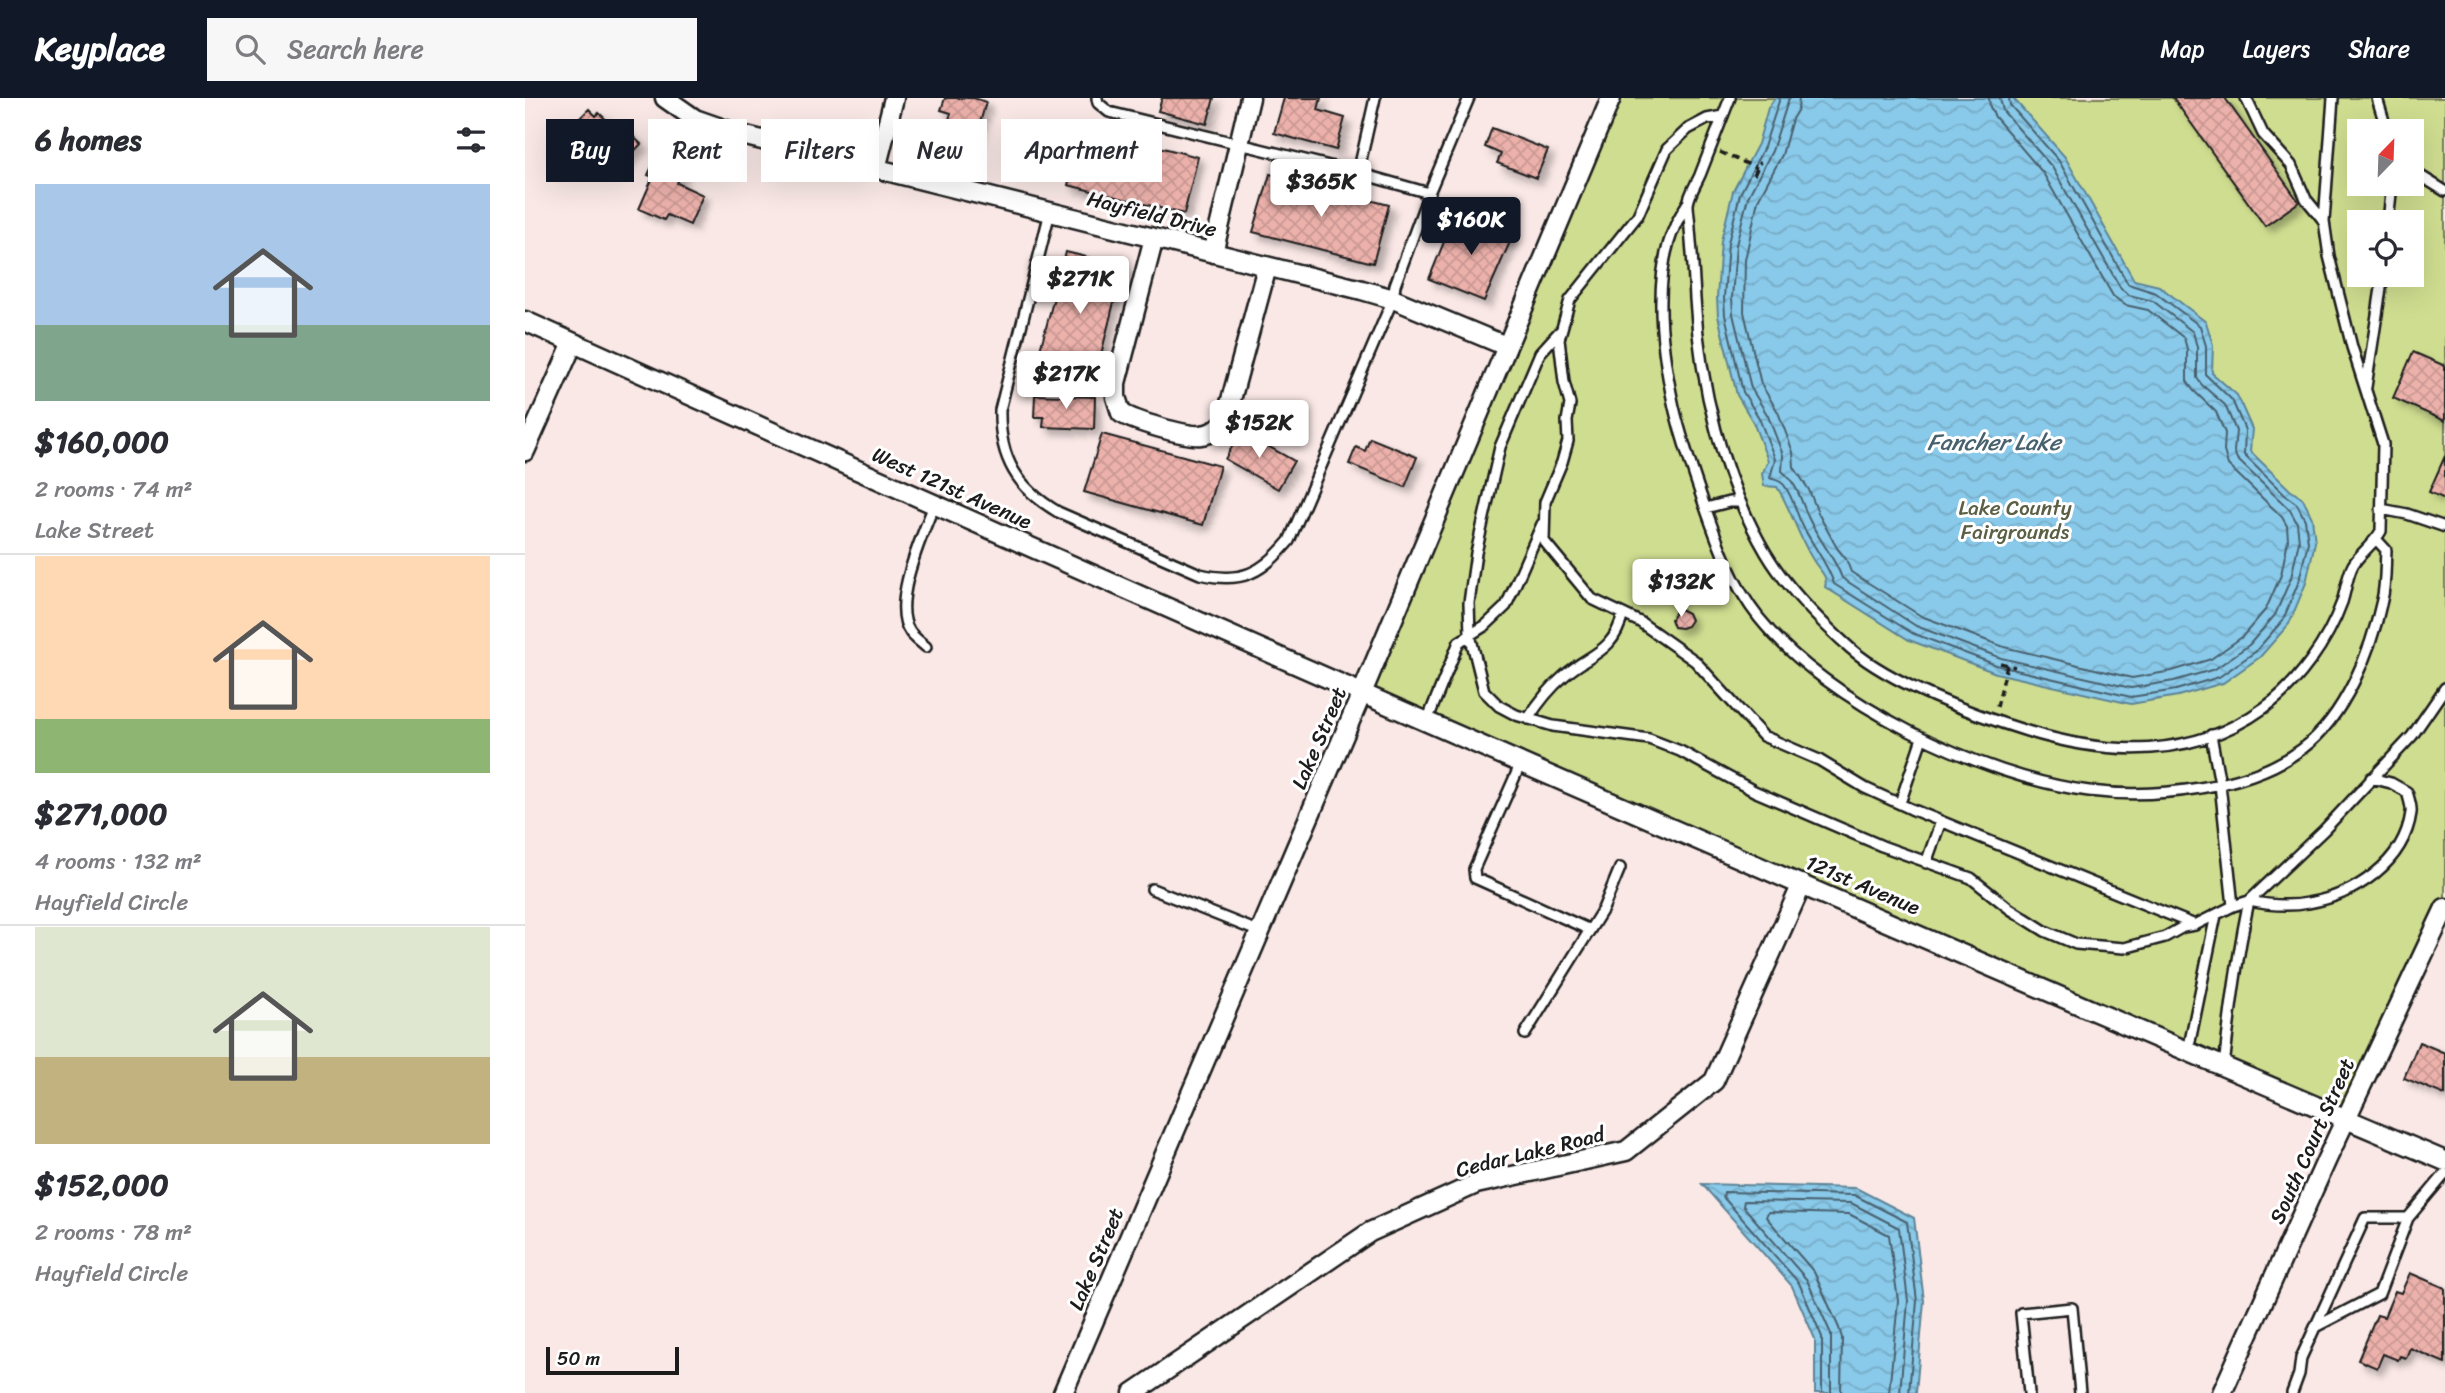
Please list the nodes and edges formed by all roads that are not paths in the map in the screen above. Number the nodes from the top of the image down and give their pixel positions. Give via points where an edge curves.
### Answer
1 (665, 98) edge
2 (894, 98) edge
3 (1097, 98) edge
4 (1251, 98) edge
5 (1375, 98) edge
6 (1469, 98) edge
7 (1611, 98) edge
8 (1730, 98) edge
9 (2246, 98) edge
10 (2333, 98) edge
11 (2377, 98) edge
12 (1723, 116) junction
13 (2383, 119) edge
14 (761, 140) edge
15 (1239, 144) junction
16 (879, 157) edge
17 (879, 170) edge
18 (1358, 173) junction
19 (2424, 178) edge
20 (2445, 191) edge
21 (1429, 193) junction
22 (1688, 203) junction
23 (1049, 212) junction
24 (2324, 221) junction
25 (1154, 238) junction
26 (1213, 253) junction
27 (1267, 267) junction
28 (2381, 287) edge
29 (1393, 299) junction
30 (525, 321) edge
31 (1563, 328) junction
32 (573, 342) junction
33 (1506, 346) junction
34 (2366, 390) junction
35 (525, 452) edge
36 (1739, 502) junction
37 (934, 505) junction
38 (1706, 508) junction
39 (2381, 509) junction
40 (1544, 519) junction
41 (2445, 527) edge
42 (2376, 539) junction
43 (1623, 614) junction
44 (1471, 635) junction
45 (926, 647) dead end
46 (2445, 688) edge
47 (1362, 693) junction
48 (1528, 719) junction
49 (1427, 721) junction
50 (2211, 735) junction
51 (1923, 738) junction
52 (1521, 763) junction
53 (2371, 778) junction
54 (2220, 784) junction
55 (1900, 803) junction
56 (1941, 821) junction
57 (1926, 863) junction
58 (1620, 868) dead end
59 (1802, 884) junction
60 (1152, 889) dead end
61 (2249, 901) junction
62 (2233, 906) junction
63 (2445, 908) edge
64 (2216, 915) junction
65 (2195, 925) junction
66 (1590, 930) junction
67 (1260, 932) junction
68 (1525, 1034) dead end
69 (2188, 1051) junction
70 (2224, 1067) junction
71 (2346, 1119) junction
72 (2445, 1161) edge
73 (2445, 1174) edge
74 (2408, 1218) junction
75 (2317, 1326) junction
76 (1063, 1393) edge
77 (1133, 1393) edge
78 (2029, 1393) edge
79 (2080, 1393) edge
80 (2222, 1393) edge
81 (2291, 1393) edge

1 - 14 street, Hayfield Drive via 695,119
2 - 16 street
3 - 15 lane via 1109,111
4 - 15 street
5 - 18 lane
6 - 21 lane
7 - 33 street, Lake Street
8 - 12 lane
9 - 24 lane via 2263,134 2291,165
10 - 24 lane
11 - 13 lane
12 - 22 lane
12 - 31 lane via 1688,129 1667,149 1638,215 1570,300
15 - 18 lane
15 - 26 street
17 - 23 street, Hayfield Drive
18 - 21 lane
19 - 20 lane
21 - 29 lane
22 - 36 lane via 1697,334 1713,420
22 - 38 lane via 1674,228 1667,256 1661,320 1679,429
23 - 25 street, Hayfield Drive
23 - 29 lane via 1000,410 1000,435 1007,458 1038,500 1200,574 1237,578 1257,572 1289,541
24 - 34 lane via 2329,256
25 - 26 street, Hayfield Drive
25 - 27 street via 1116,383 1121,413 1133,421 1198,436 1215,432 1225,422
26 - 27 street, Hayfield Drive
27 - 29 street, Hayfield Drive
28 - 34 lane
29 - 33 street, Hayfield Drive
30 - 32 street, West 121st Avenue
31 - 40 lane via 1559,339 1570,404 1568,441 1545,502
31 - 44 lane via 1540,353 1500,447 1476,553 1469,603
32 - 35 street
32 - 37 street, West 121st Avenue
33 - 47 street, Lake Street
34 - 39 lane via 2383,444
36 - 38 lane
36 - 50 lane via 1767,555 1792,589 1851,649 1939,698 2051,738 2109,749 2151,750
37 - 45 lane via 906,580 904,610 908,631
37 - 47 street, West 121st Avenue
38 - 51 lane via 1732,576 1783,645 1819,676
39 - 41 lane
39 - 42 lane via 2381,531
40 - 43 lane via 1544,541 1560,561 1592,599
40 - 44 lane via 1506,606
42 - 50 lane via 2354,564 2341,604 2302,671 2265,708
42 - 54 lane via 2386,550 2383,599 2370,642 2335,714 2302,749 2245,778
43 - 48 lane via 1619,630 1605,648 1566,674
43 - 55 lane via 1695,661 1763,736
44 - 48 lane via 1484,691 1499,706
44 - 49 lane via 1459,642
46 - 53 lane via 2412,736
47 - 49 street, 121st Avenue
47 - 67 street, Lake Street
48 - 57 lane via 1649,739 1754,791
49 - 52 street, 121st Avenue
50 - 54 lane
51 - 54 lane via 2022,776 2091,791 2133,793
51 - 55 lane
52 - 59 street, 121st Avenue
52 - 66 lane via 1474,869 1475,878
53 - 61 lane
53 - 61 lane via 2407,792 2412,811 2388,864 2359,884 2308,903 2272,906
54 - 62 lane
55 - 56 lane
56 - 57 lane
56 - 65 lane
57 - 65 lane via 1971,878 2010,909 2076,944 2124,948
58 - 66 lane
59 - 69 street, 121st Avenue
59 - 77 street, Cedar Lake Road via 1714,1081 1626,1152 1476,1184 1370,1231
60 - 67 lane
61 - 62 lane
61 - 70 lane
62 - 64 lane
63 - 71 street, South Court Street
64 - 65 lane
64 - 69 lane
66 - 68 lane
67 - 76 street, Lake Street
69 - 70 street, 121st Avenue
70 - 71 street, 121st Avenue
71 - 72 street, 121st Avenue
71 - 80 street, South Court Street
73 - 74 lane
74 - 75 lane via 2379,1294
74 - 75 lane via 2365,1217
75 - 81 lane
78 - 79 lane via 2021,1313 2072,1308

